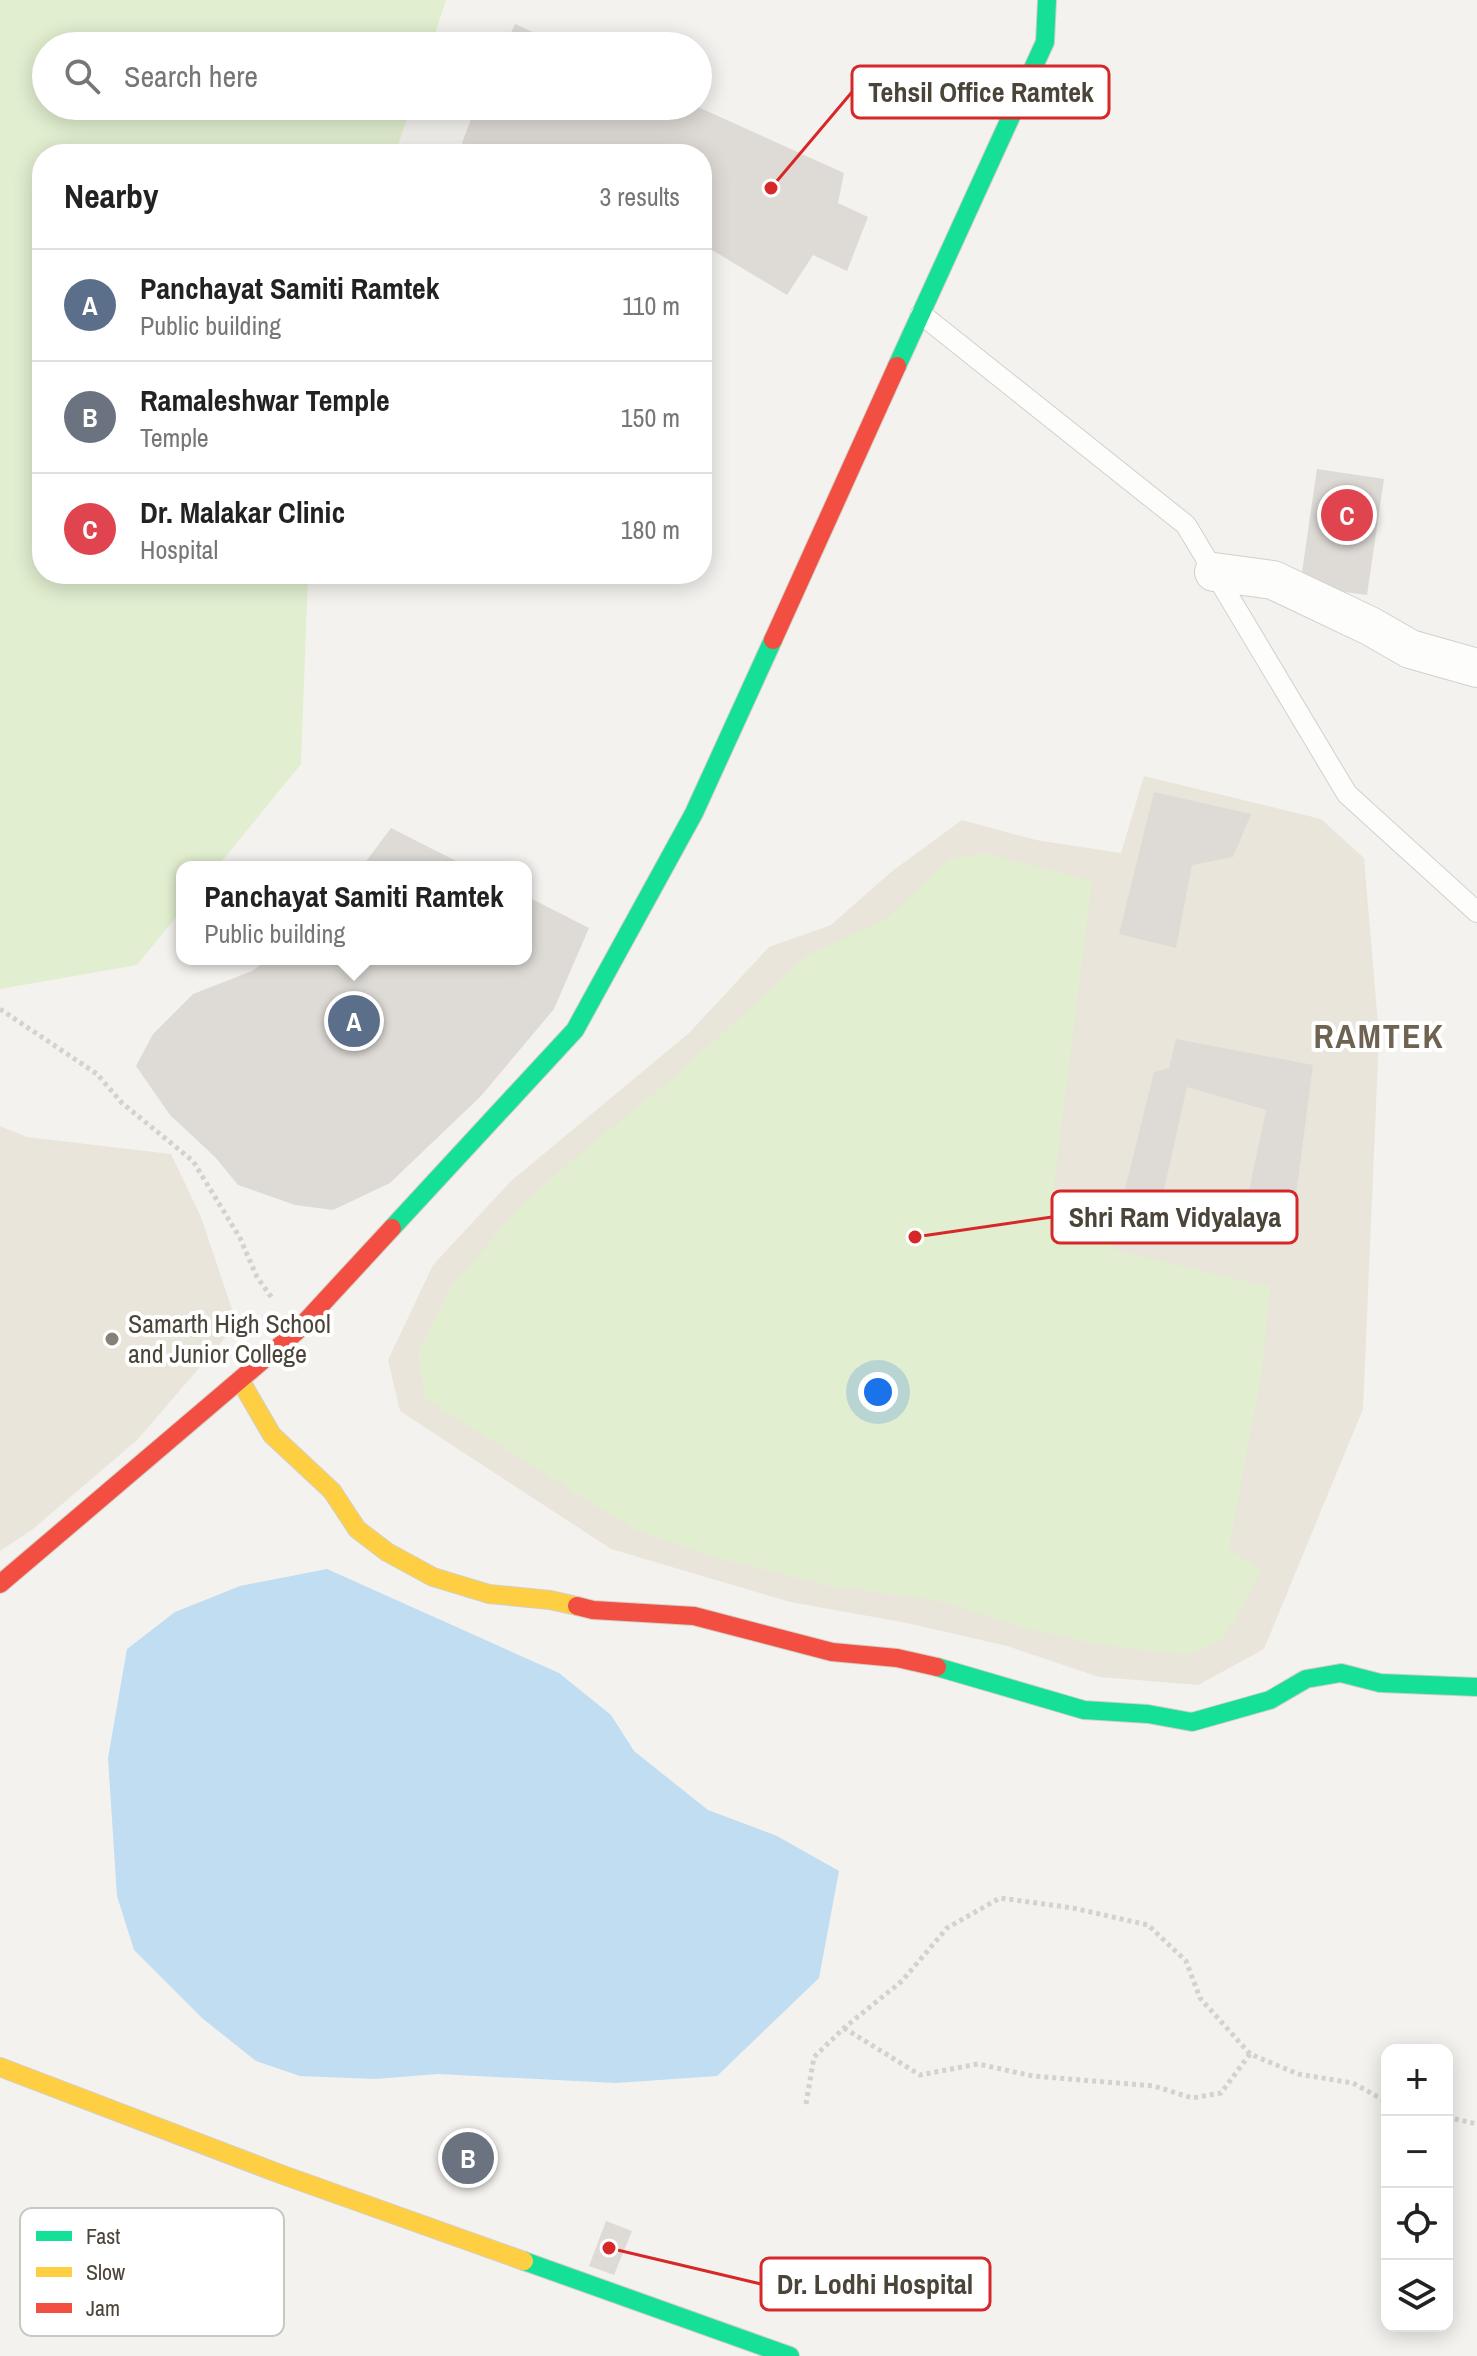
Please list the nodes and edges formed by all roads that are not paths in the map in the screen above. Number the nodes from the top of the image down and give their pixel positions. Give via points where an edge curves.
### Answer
1 (1047, 0) edge
2 (921, 314) junction
3 (1214, 572) junction
4 (1477, 668) edge
5 (1477, 912) edge
6 (240, 1380) junction
7 (0, 1584) edge
8 (1477, 1687) edge
9 (0, 2067) edge
10 (790, 2356) edge

1 - 2 street via 1045,42
2 - 3 lane via 1186,525
2 - 6 street via 694,813 575,1030 296,1332
3 - 4 street via 1273,580 1410,649
3 - 5 lane via 1347,794
6 - 7 street
6 - 8 street via 272,1435 332,1491 357,1529 433,1577 489,1594 593,1610 694,1616 832,1652 952,1670 1084,1710 1192,1722 1270,1700 1306,1679 1341,1673 1380,1683
9 - 10 street via 283,2175

